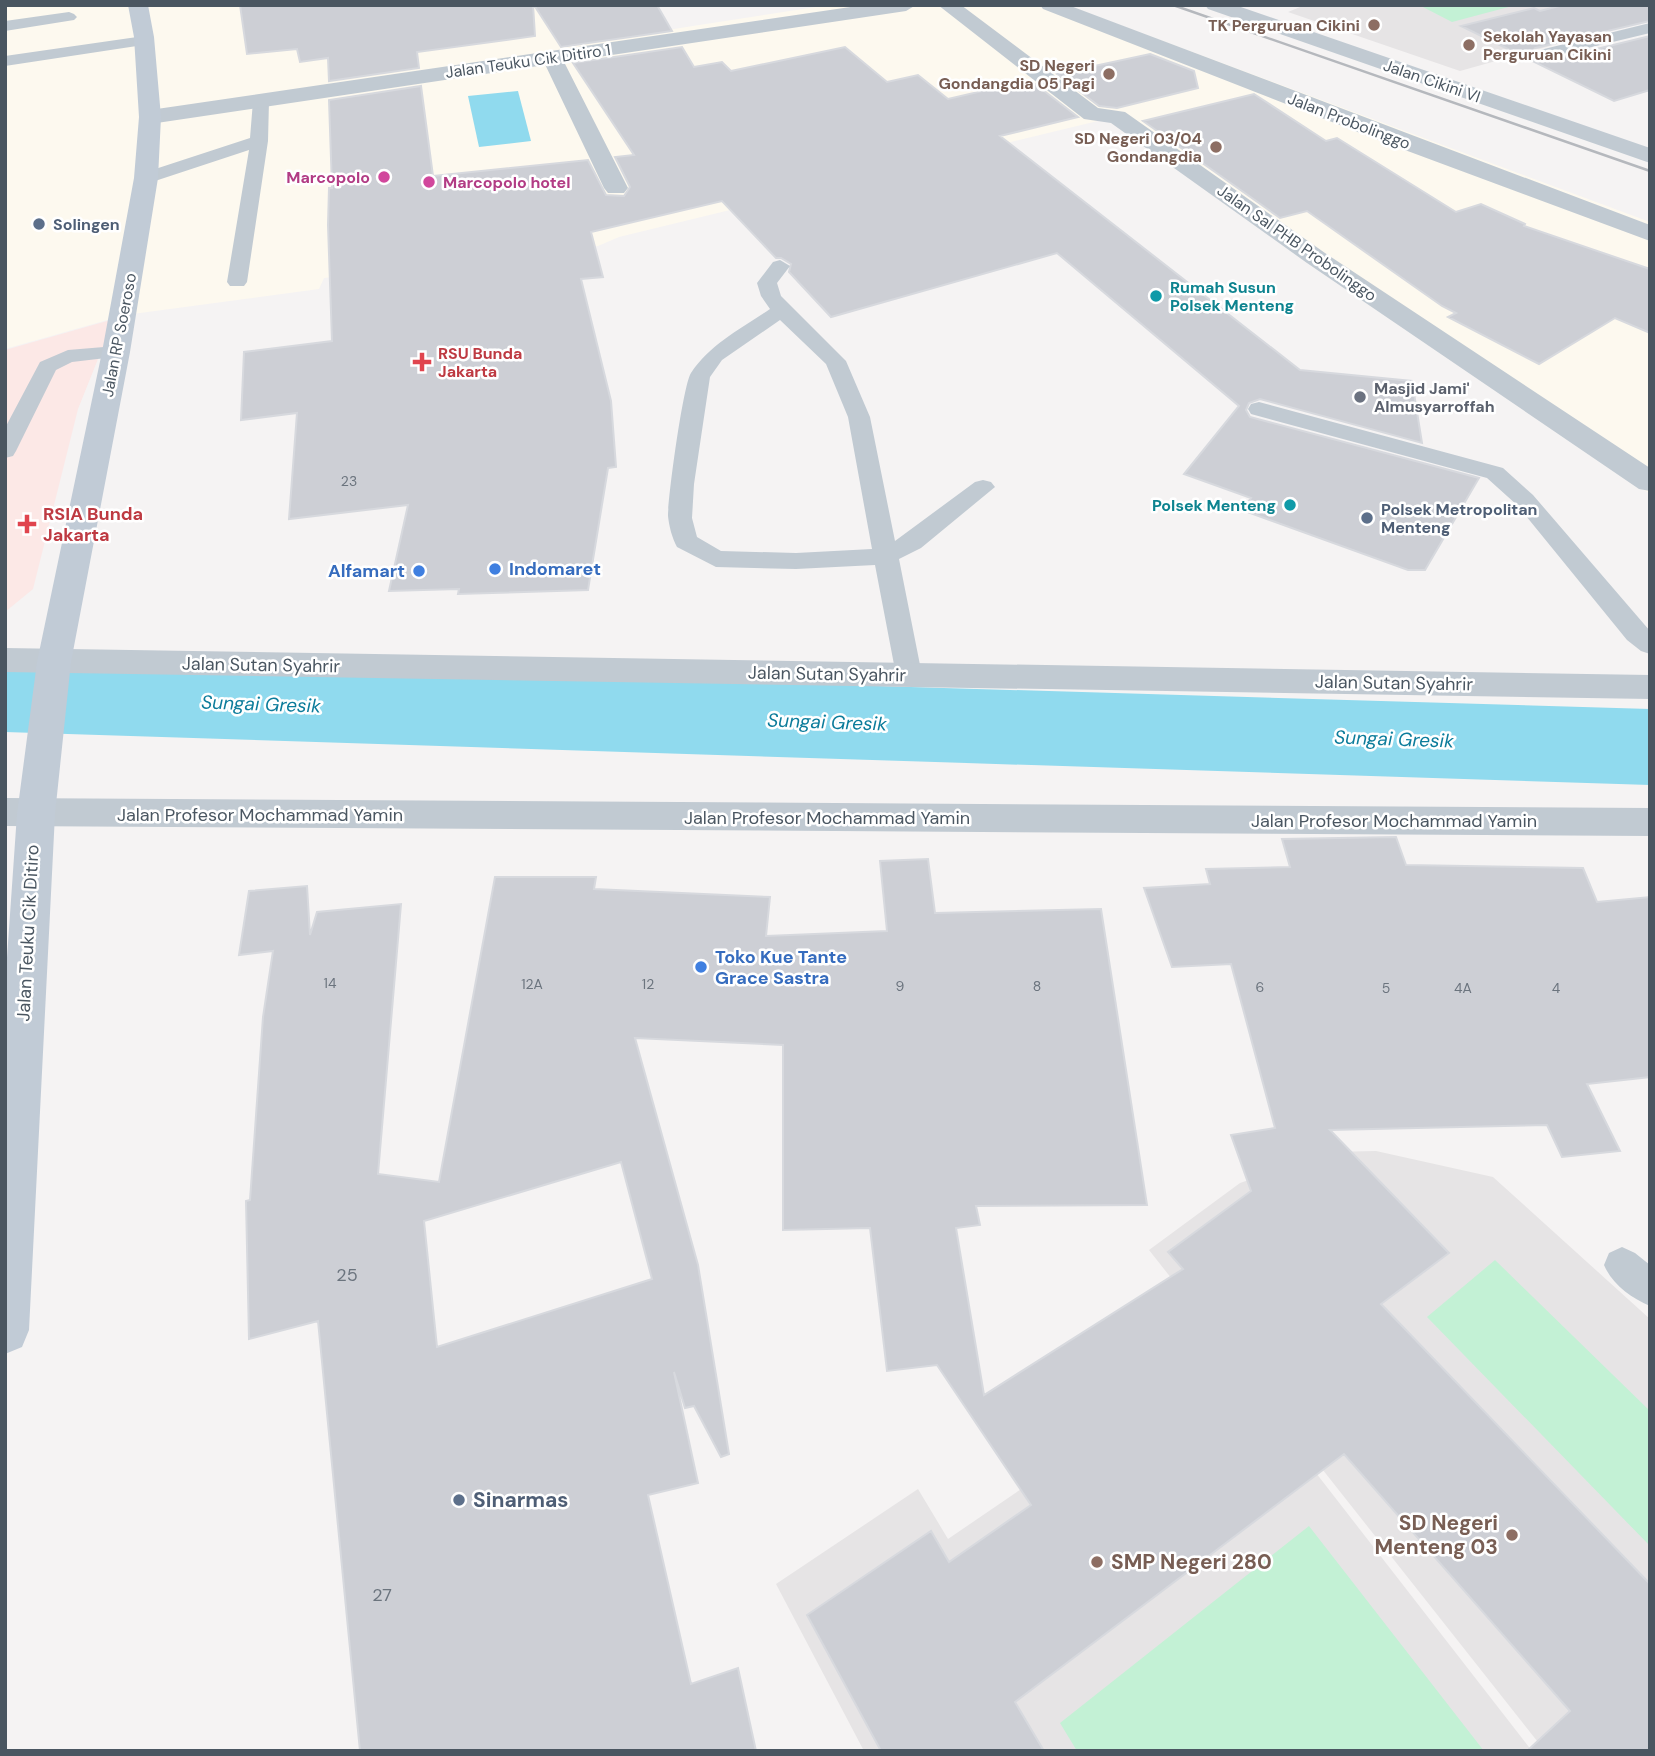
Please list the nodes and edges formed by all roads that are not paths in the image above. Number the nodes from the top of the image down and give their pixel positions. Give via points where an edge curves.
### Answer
1 (138, 5) edge
2 (948, 5) edge
3 (1050, 5) edge
4 (1215, 5) edge
5 (898, 6) edge
6 (69, 17) dead end
7 (5, 26) edge
8 (1650, 28) edge
9 (144, 41) junction
10 (1542, 54) dead end
11 (552, 58) junction
12 (5, 61) edge
13 (261, 101) junction
14 (150, 117) junction
15 (259, 141) junction
16 (1650, 156) edge
17 (146, 178) junction
18 (616, 188) dead end
19 (1650, 234) edge
20 (779, 266) dead end
21 (237, 282) dead end
22 (781, 310) junction
23 (117, 352) junction
24 (1259, 409) dead end
25 (5, 451) edge
26 (1650, 482) edge
27 (983, 487) dead end
28 (885, 556) junction
29 (1650, 645) edge
30 (5, 660) edge
31 (909, 675) junction
32 (53, 676) junction
33 (1650, 687) edge
34 (27, 802) edge
35 (1650, 822) edge
36 (1622, 1265) dead end
37 (1650, 1288) edge
38 (5, 1330) edge

1 - 9 main road, Jalan RP Soeroso
2 - 26 street, Jalan Sal PHB Probolinggo via 1092,114 1117,117 1316,258
3 - 19 street, Jalan Probolinggo
4 - 16 street, Jalan Cikini VI
5 - 11 street, Jalan Teuku Cik Ditiro 1
6 - 7 lane
8 - 10 lane
9 - 12 lane
9 - 14 main road, Jalan RP Soeroso
11 - 13 street, Jalan Teuku Cik Ditiro 1
11 - 18 street
13 - 14 street, Jalan Teuku Cik Ditiro 1
13 - 15 lane
14 - 17 main road, Jalan RP Soeroso
15 - 17 lane
15 - 21 lane
17 - 23 main road, Jalan RP Soeroso
20 - 22 lane via 767,283
22 - 28 lane via 835,360 859,417
22 - 28 lane via 715,356 699,376 682,484 680,518 685,541 716,559
23 - 25 lane via 68,356 47,366
23 - 32 main road, Jalan RP Soeroso
24 - 29 lane via 1495,473 1525,500
27 - 28 lane via 912,542
28 - 31 lane
30 - 32 street, Jalan Sutan Syahrir
31 - 32 street, Jalan Sutan Syahrir
31 - 33 street, Jalan Sutan Syahrir
32 - 34 main road, Jalan Teuku Cik Ditiro
34 - 35 street, Jalan Profesor Mochammad Yamin
34 - 38 main road, Jalan Teuku Cik Ditiro
36 - 37 lane

